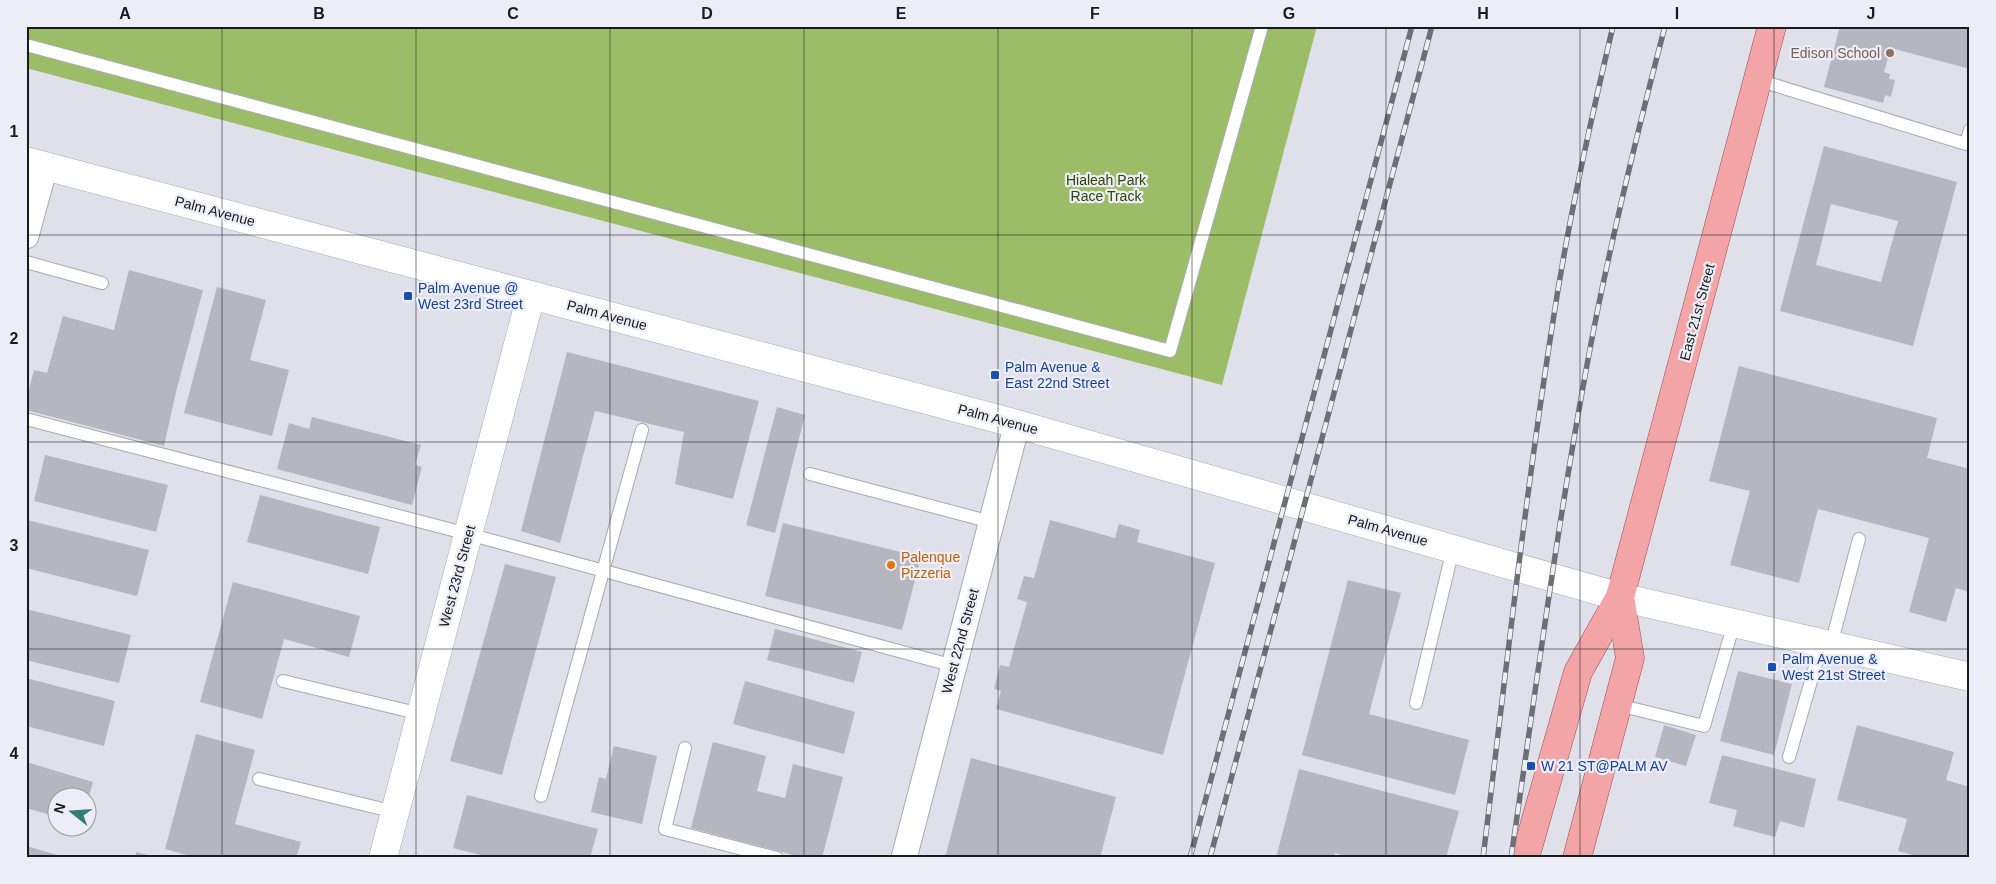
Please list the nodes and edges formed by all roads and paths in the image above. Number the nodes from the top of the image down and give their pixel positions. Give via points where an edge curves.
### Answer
1 (1262, 26) edge
2 (1772, 26) edge
3 (26, 45) edge
4 (1758, 80) junction
5 (1970, 130) edge
6 (35, 163) edge
7 (26, 236) edge
8 (26, 262) edge
9 (102, 284) dead end
10 (531, 295) junction
11 (26, 419) edge
12 (1017, 424) junction
13 (642, 430) dead end
14 (810, 474) dead end
15 (991, 522) junction
16 (468, 534) junction
17 (1859, 539) dead end
18 (1453, 549) junction
19 (603, 571) junction
20 (1620, 597) junction
21 (1734, 623) junction
22 (1827, 644) junction
23 (954, 666) junction
24 (1970, 677) edge
25 (283, 682) dead end
26 (1416, 703) dead end
27 (1618, 704) junction
28 (421, 714) junction
29 (685, 748) dead end
30 (1789, 757) dead end
31 (259, 779) dead end
32 (542, 796) dead end
33 (395, 812) junction
34 (383, 858) edge
35 (777, 858) edge
36 (904, 858) edge
37 (1525, 858) edge
38 (1578, 858) edge

1 - 3 lane via 1170,351
2 - 4 main road, East 21st Street
4 - 5 lane via 1966,144
4 - 20 main road, East 21st Street
6 - 7 street
6 - 10 main road, Palm Avenue
8 - 9 lane
10 - 12 main road, Palm Avenue
10 - 16 main road, West 23rd Street
11 - 16 lane
12 - 15 street, West 22nd Street
12 - 18 main road, Palm Avenue
13 - 19 lane
14 - 15 lane
15 - 23 street, West 22nd Street
16 - 19 lane
16 - 28 main road, West 23rd Street
17 - 22 lane
18 - 20 main road, Palm Avenue
18 - 26 lane
19 - 23 lane
19 - 32 lane
20 - 21 main road, Palm Avenue
20 - 27 main road via 1630,658
20 - 37 main road via 1578,672
21 - 22 main road, Palm Avenue
21 - 27 lane via 1704,726
22 - 24 main road, Palm Avenue
22 - 30 lane
23 - 36 street, West 22nd Street
25 - 28 lane
27 - 38 main road
28 - 33 main road, West 23rd Street
29 - 35 lane via 665,829
31 - 33 lane
33 - 34 main road, West 23rd Street

